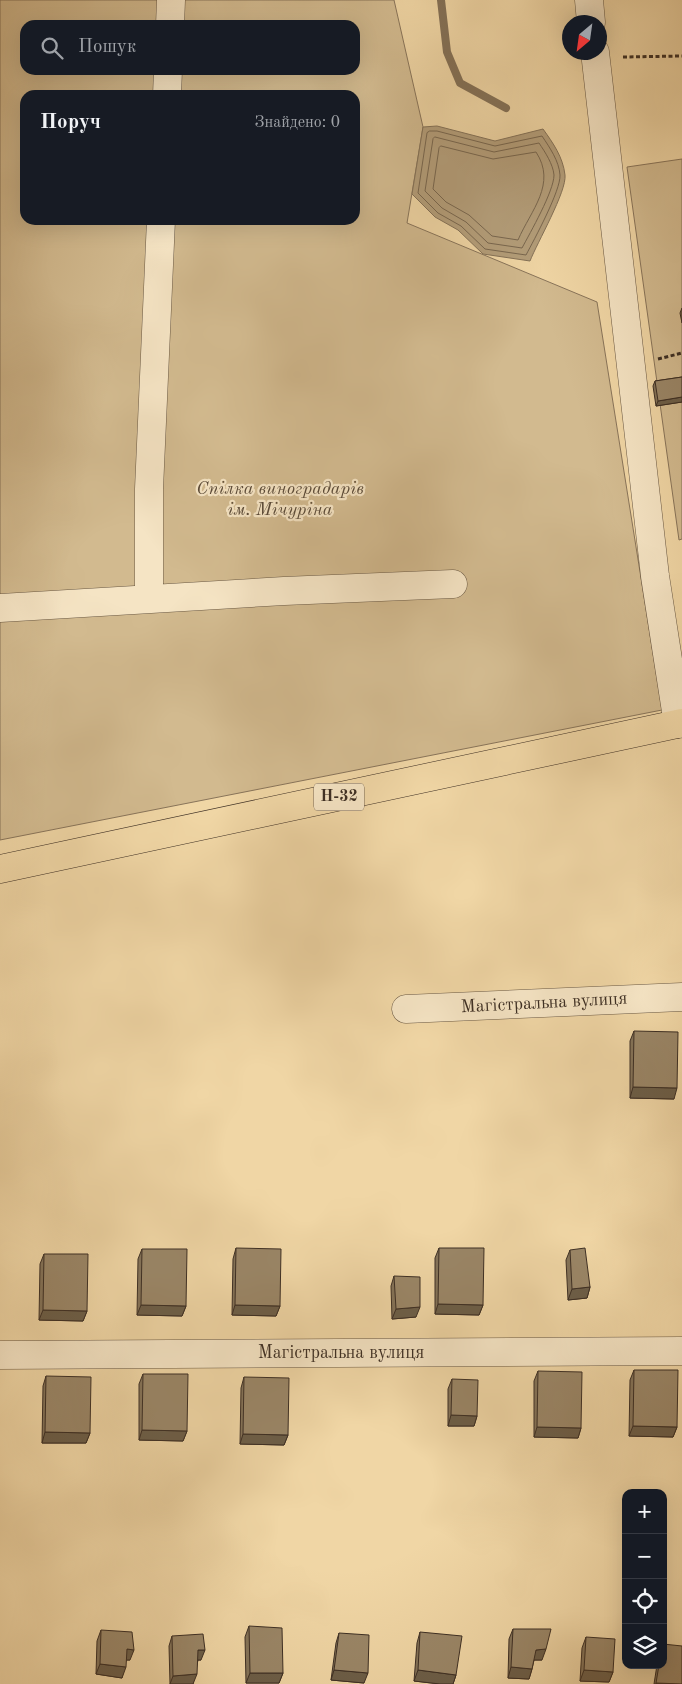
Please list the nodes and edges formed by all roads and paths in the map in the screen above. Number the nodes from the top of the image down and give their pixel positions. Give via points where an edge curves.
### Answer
1 (171, 0) edge
2 (589, 0) edge
3 (590, 15) edge
4 (170, 20) edge
5 (607, 55) edge
6 (682, 56) edge
7 (596, 60) edge
8 (168, 75) edge
9 (167, 90) edge
10 (161, 225) edge
11 (453, 584) dead end
12 (148, 599) junction
13 (0, 608) edge
14 (680, 724) edge
15 (0, 869) edge
16 (682, 997) edge
17 (406, 1009) dead end
18 (682, 1351) edge
19 (0, 1355) edge

1 - 4 street
2 - 3 street
5 - 6 path
7 - 14 street via 655,576
8 - 9 street
10 - 12 street via 149,489
11 - 12 street
12 - 13 street
14 - 15 main road, Н-32
16 - 17 street, Магістральна вулиця
18 - 19 street, Магістральна вулиця

